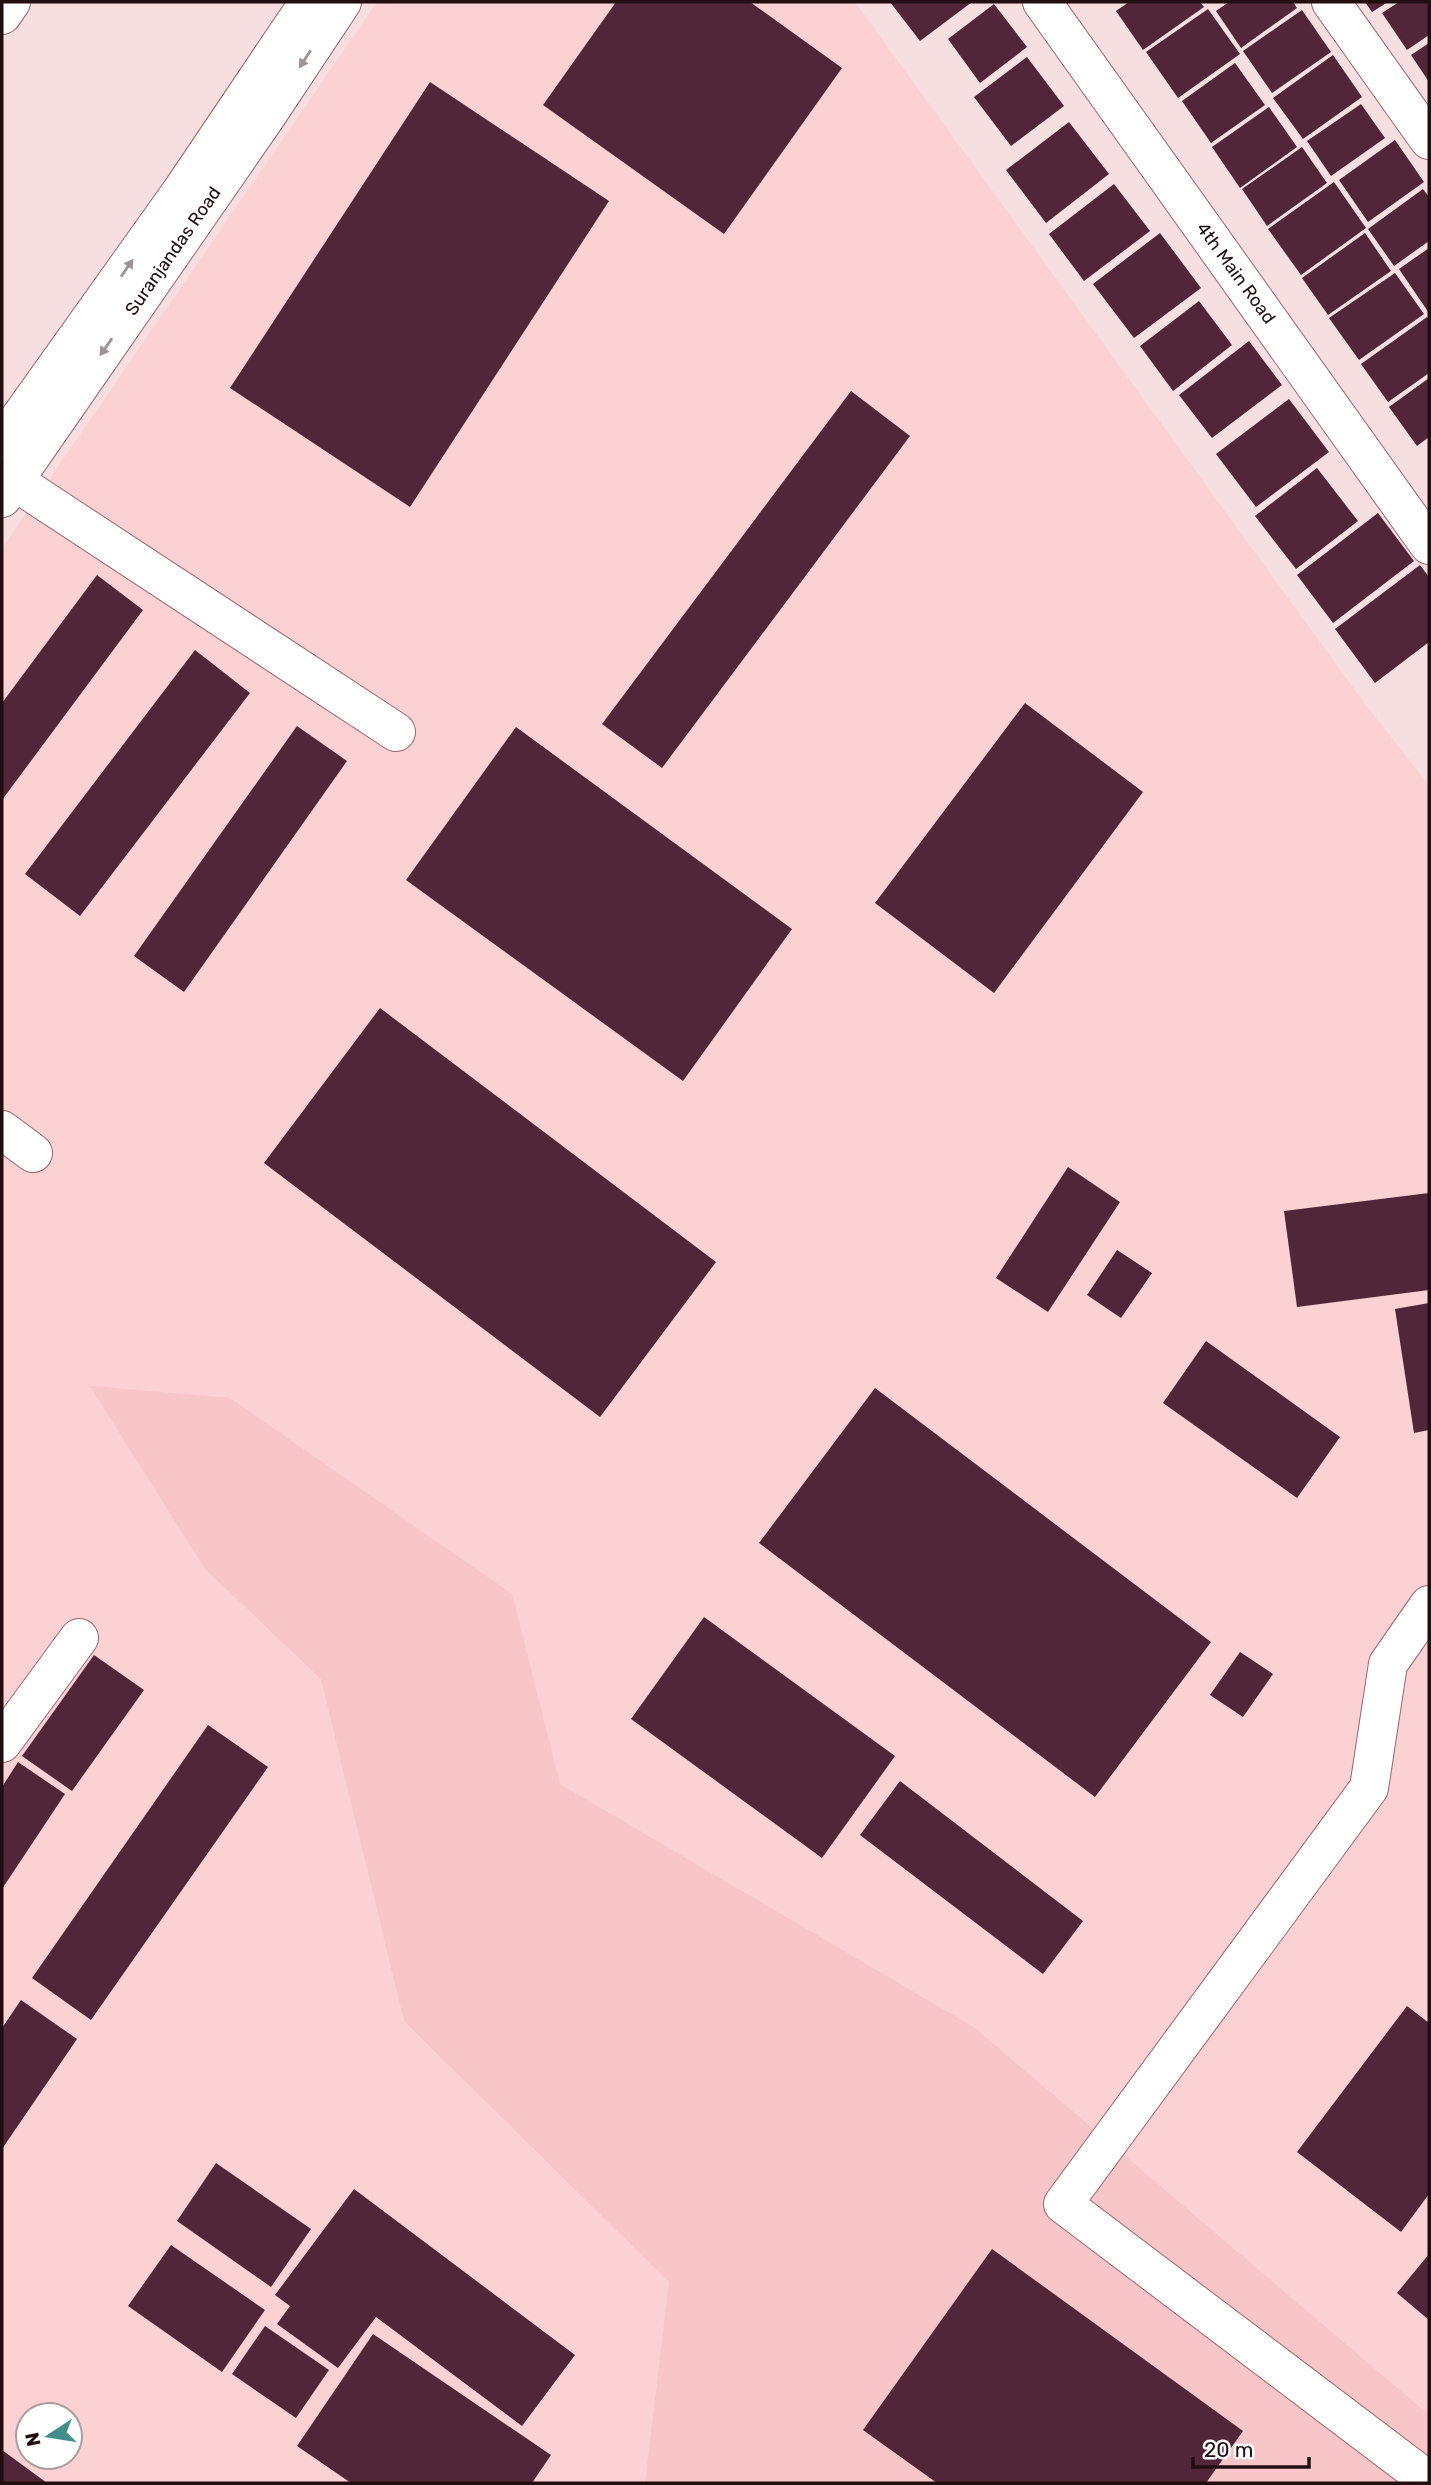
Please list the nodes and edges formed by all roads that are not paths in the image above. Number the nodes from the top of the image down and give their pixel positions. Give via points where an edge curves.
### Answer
1 (11, 2) edge
2 (309, 2) edge
3 (342, 2) edge
4 (1042, 2) edge
5 (1331, 2) edge
6 (2, 15) edge
7 (1429, 139) edge
8 (2, 443) edge
9 (8, 489) edge
10 (1429, 545) edge
11 (396, 732) dead end
12 (2, 1130) edge
13 (33, 1153) dead end
14 (1429, 1605) edge
15 (79, 1638) dead end
16 (2, 1743) edge
17 (1429, 2481) edge

1 - 6 main road
8 -> 2 main road, Suranjandas Road
3 -> 9 main road, Suranjandas Road
4 - 10 main road, 4th Main Road
5 - 7 main road
9 - 11 main road
12 - 13 main road
14 - 17 main road via 1388,1664 1369,1788 1063,2204
15 - 16 main road

